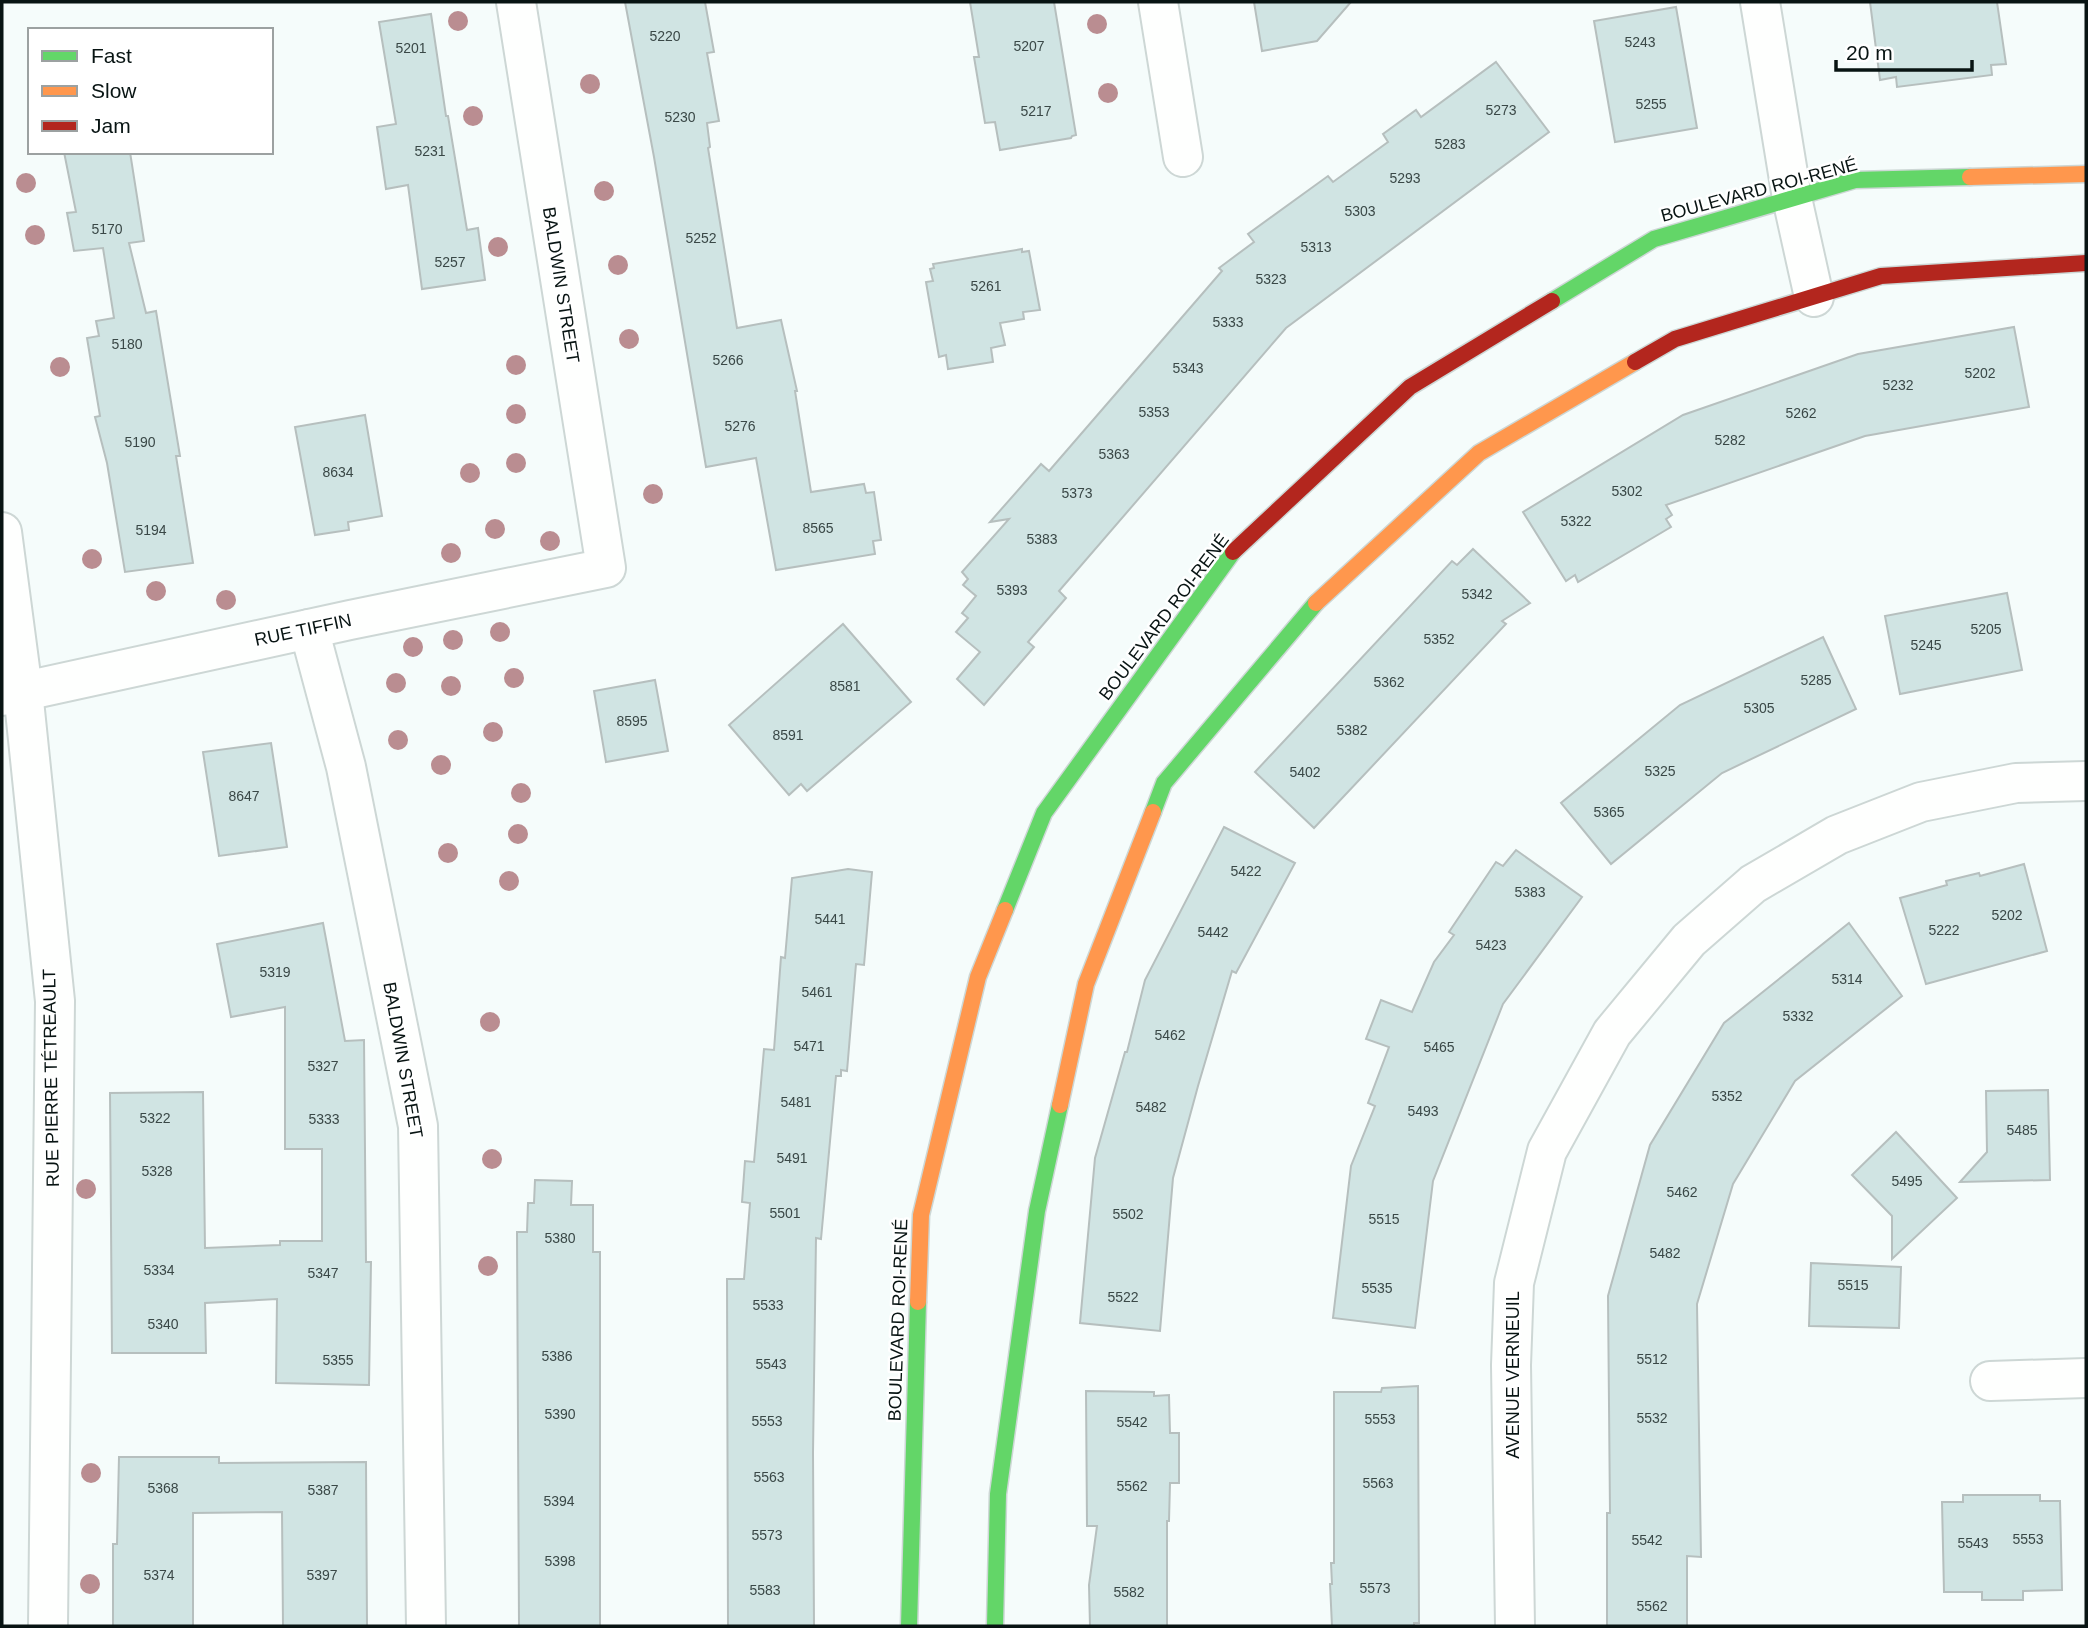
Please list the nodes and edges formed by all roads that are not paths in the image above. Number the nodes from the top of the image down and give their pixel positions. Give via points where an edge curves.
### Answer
1 (516, 2) edge
2 (1158, 2) edge
3 (1760, 2) edge
4 (1184, 157) dead end
5 (2086, 174) edge
6 (1792, 198) junction
7 (2086, 263) edge
8 (1814, 296) junction
9 (2, 532) edge
10 (606, 568) joint
11 (309, 629) junction
12 (12, 694) edge
13 (2086, 781) edge
14 (2086, 1378) edge
15 (1990, 1381) dead end
16 (48, 1626) edge
17 (426, 1626) edge
18 (909, 1626) edge
19 (995, 1626) edge
20 (1515, 1626) edge

1 - 10 street, BALDWIN STREET
2 - 4 street
3 - 6 street
5 - 6 street, BOULEVARD ROI-RENÉ via 1855,180
6 - 8 street
6 - 18 street, BOULEVARD ROI-RENÉ via 1654,239 1410,387 1236,549 1044,813 978,978 920,1215
7 - 8 street via 1881,276
8 - 19 street via 1675,338 1479,453 1325,593 1164,783 1086,984 1037,1211 998,1494
9 - 12 street, RUE PIERRE TÉTREAULT
10 - 11 street, RUE TIFFIN
11 - 12 street, RUE TIFFIN
11 - 17 street, BALDWIN STREET via 346,767 418,1126
12 - 16 street, RUE PIERRE TÉTREAULT via 55,1001
13 - 20 street, AVENUE VERNEUIL via 2016,783 1921,802 1837,835 1753,884 1698,932 1612,1033 1547,1152 1514,1283
14 - 15 street

